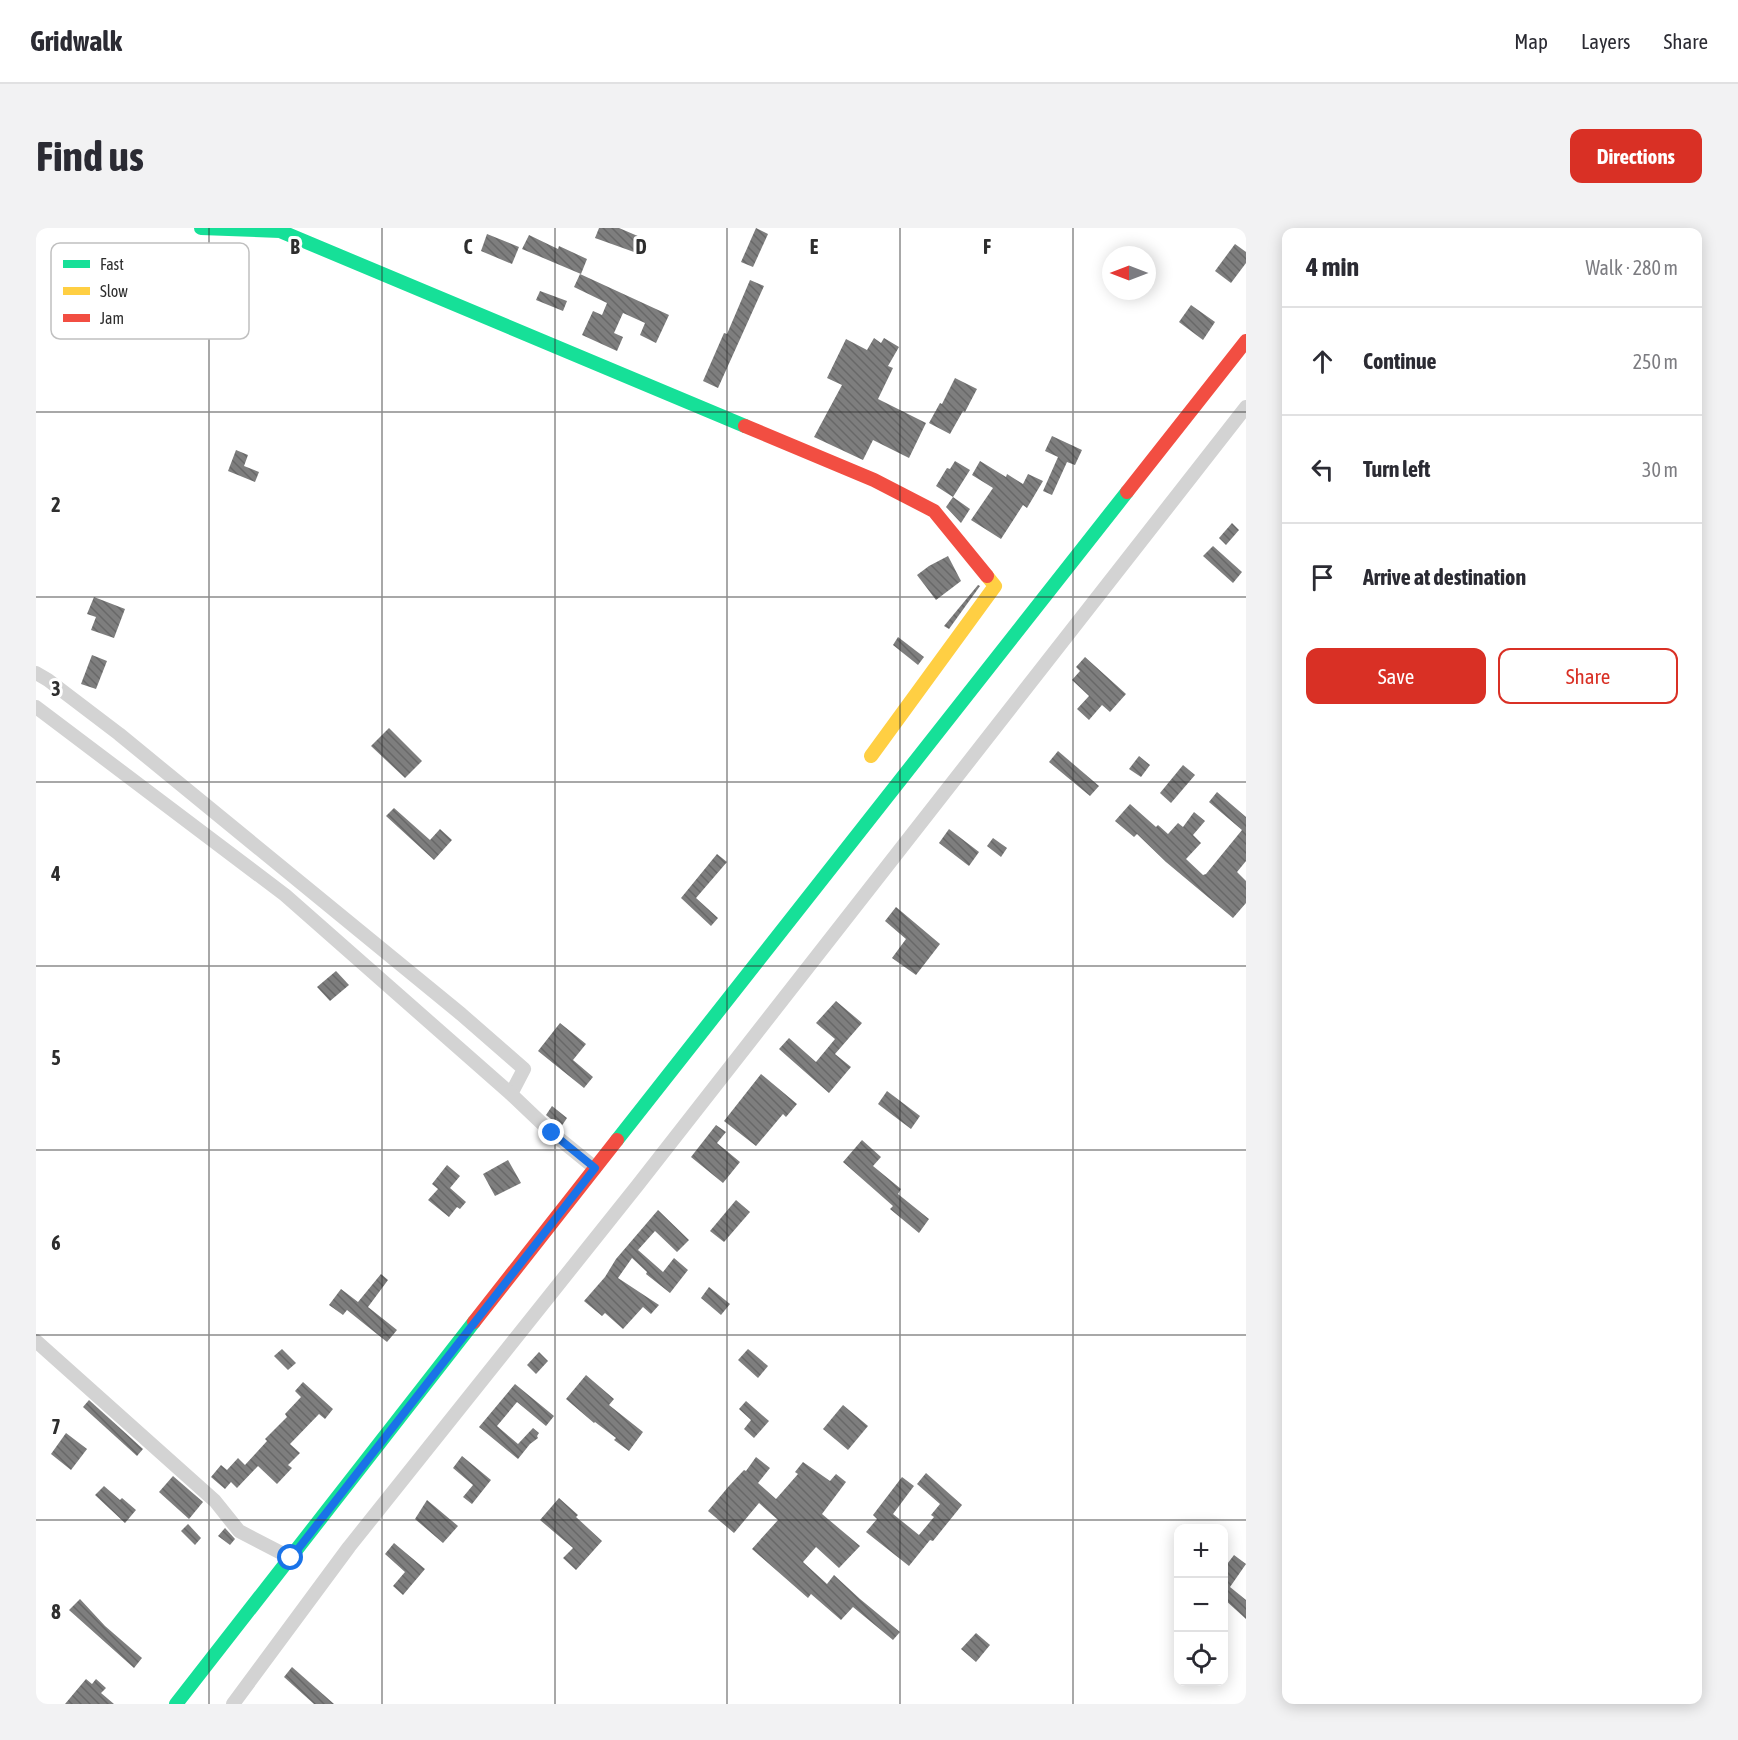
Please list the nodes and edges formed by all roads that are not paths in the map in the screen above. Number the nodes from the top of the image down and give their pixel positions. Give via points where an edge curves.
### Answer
1 (201, 228) edge
2 (1246, 341) edge
3 (1244, 412) edge
4 (36, 673) edge
5 (36, 707) edge
6 (871, 756) dead end
7 (511, 1094) junction
8 (595, 1168) junction
9 (36, 1341) edge
10 (291, 1558) junction
11 (176, 1704) edge
12 (233, 1704) edge

1 - 6 street via 280,231 874,480 934,511 995,586
2 - 8 street
3 - 12 street via 349,1547
4 - 7 street via 119,734 524,1069
5 - 7 street via 285,896
7 - 8 street
8 - 10 street
9 - 10 street via 215,1501 239,1531
10 - 11 street

